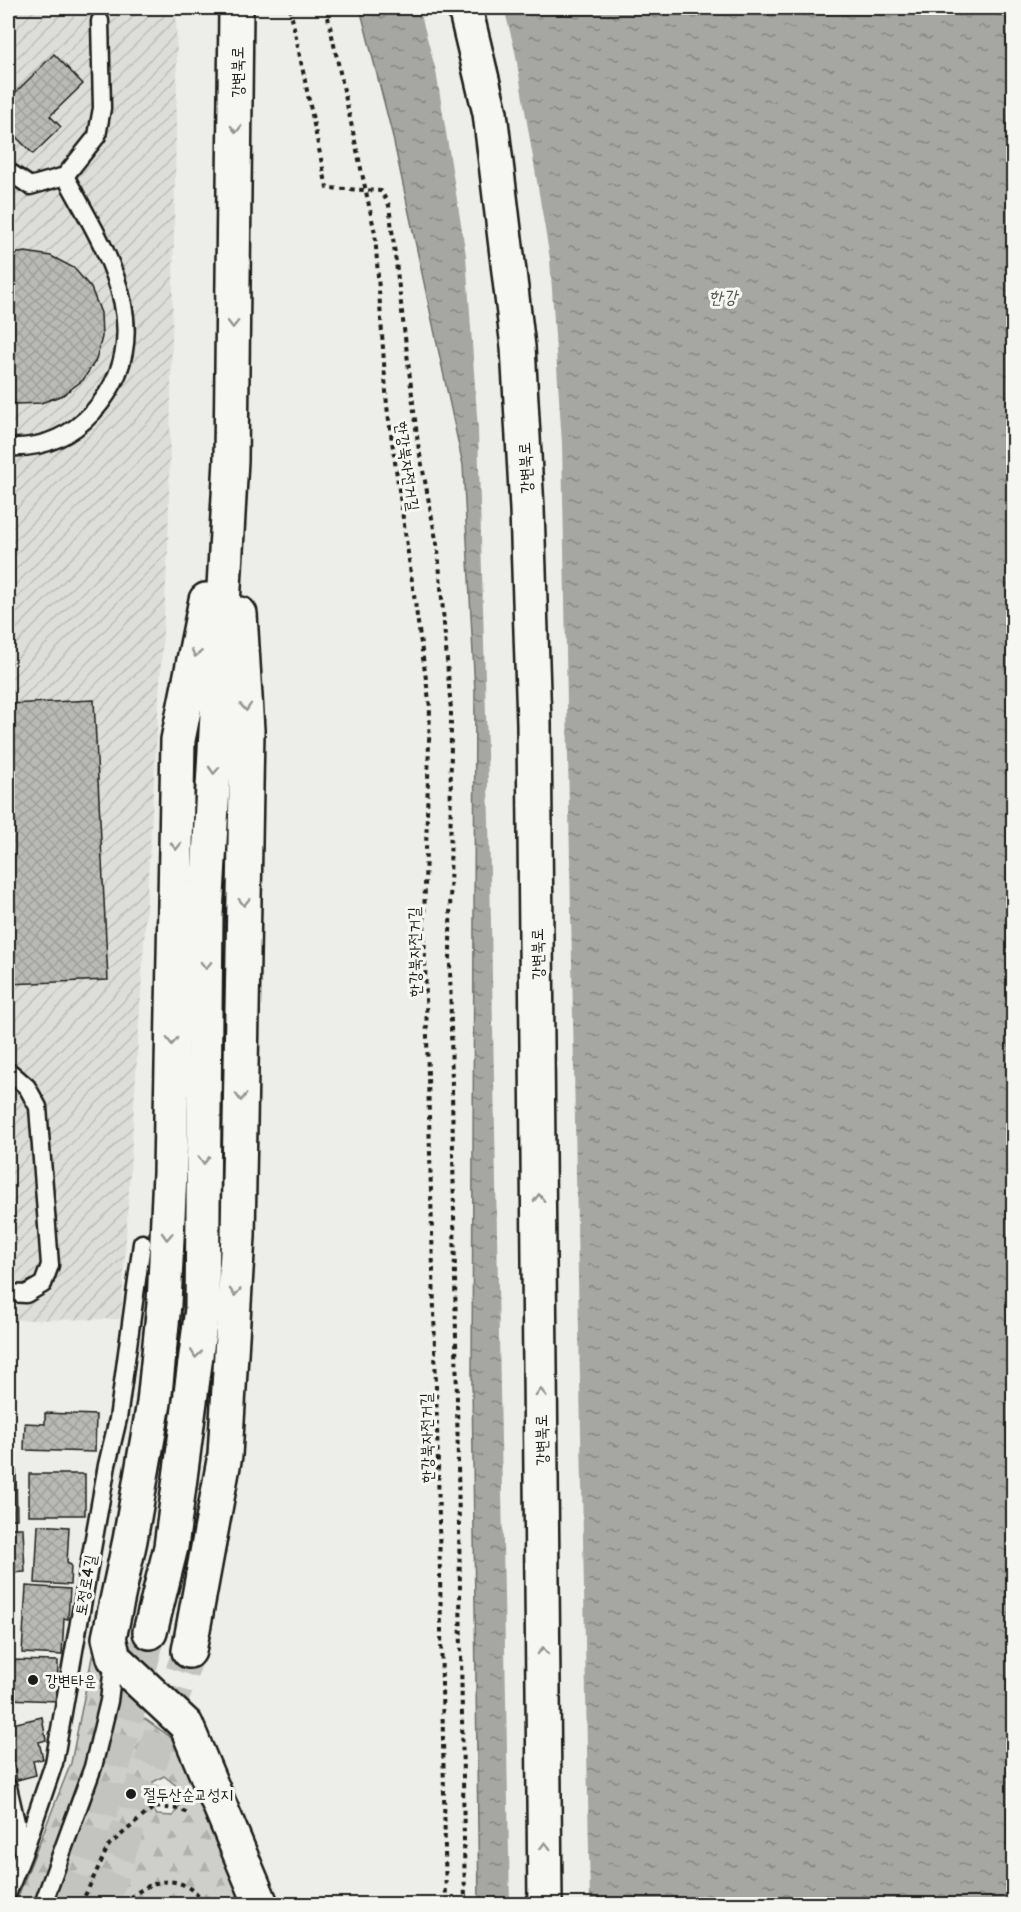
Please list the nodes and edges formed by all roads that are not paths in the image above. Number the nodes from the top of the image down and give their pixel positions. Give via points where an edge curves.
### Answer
1 (236, 8) edge
2 (465, 8) edge
3 (100, 21) dead end
4 (8, 171) edge
5 (65, 176) junction
6 (8, 447) edge
7 (231, 460) junction
8 (228, 492) junction
9 (8, 1073) edge
10 (142, 1243) dead end
11 (8, 1293) edge
12 (150, 1632) tunnel mouth
13 (189, 1651) tunnel mouth
14 (114, 1658) junction
15 (8, 1787) edge
16 (24, 1854) junction
17 (8, 1892) edge
18 (43, 1905) edge
19 (261, 1905) edge
20 (545, 1905) edge

1 -> 7 highway, 강변북로
20 -> 2 highway, 강변북로 via 534,724 527,509 518,347 492,125
3 - 5 lane via 102,108 97,136
4 - 5 lane via 30,186
5 - 6 lane via 120,284 126,316 125,348 115,378 82,425 54,442
7 - 8 highway, 강변북로
7 -> 13 highway, 강변북로 via 247,730 238,1236 225,1455
8 -> 12 highway, 강변북로 via 206,914 202,1309 171,1547
8 -> 14 highway via 178,740 164,1304 154,1402 109,1638
9 - 11 lane via 27,1087 38,1107 50,1265 42,1284 26,1294
10 - 16 lane, 토정로4길 via 118,1419 54,1763
14 - 18 lane via 109,1701 93,1767
14 - 19 highway via 186,1725
15 - 16 lane
16 - 17 lane, 토정로4길

